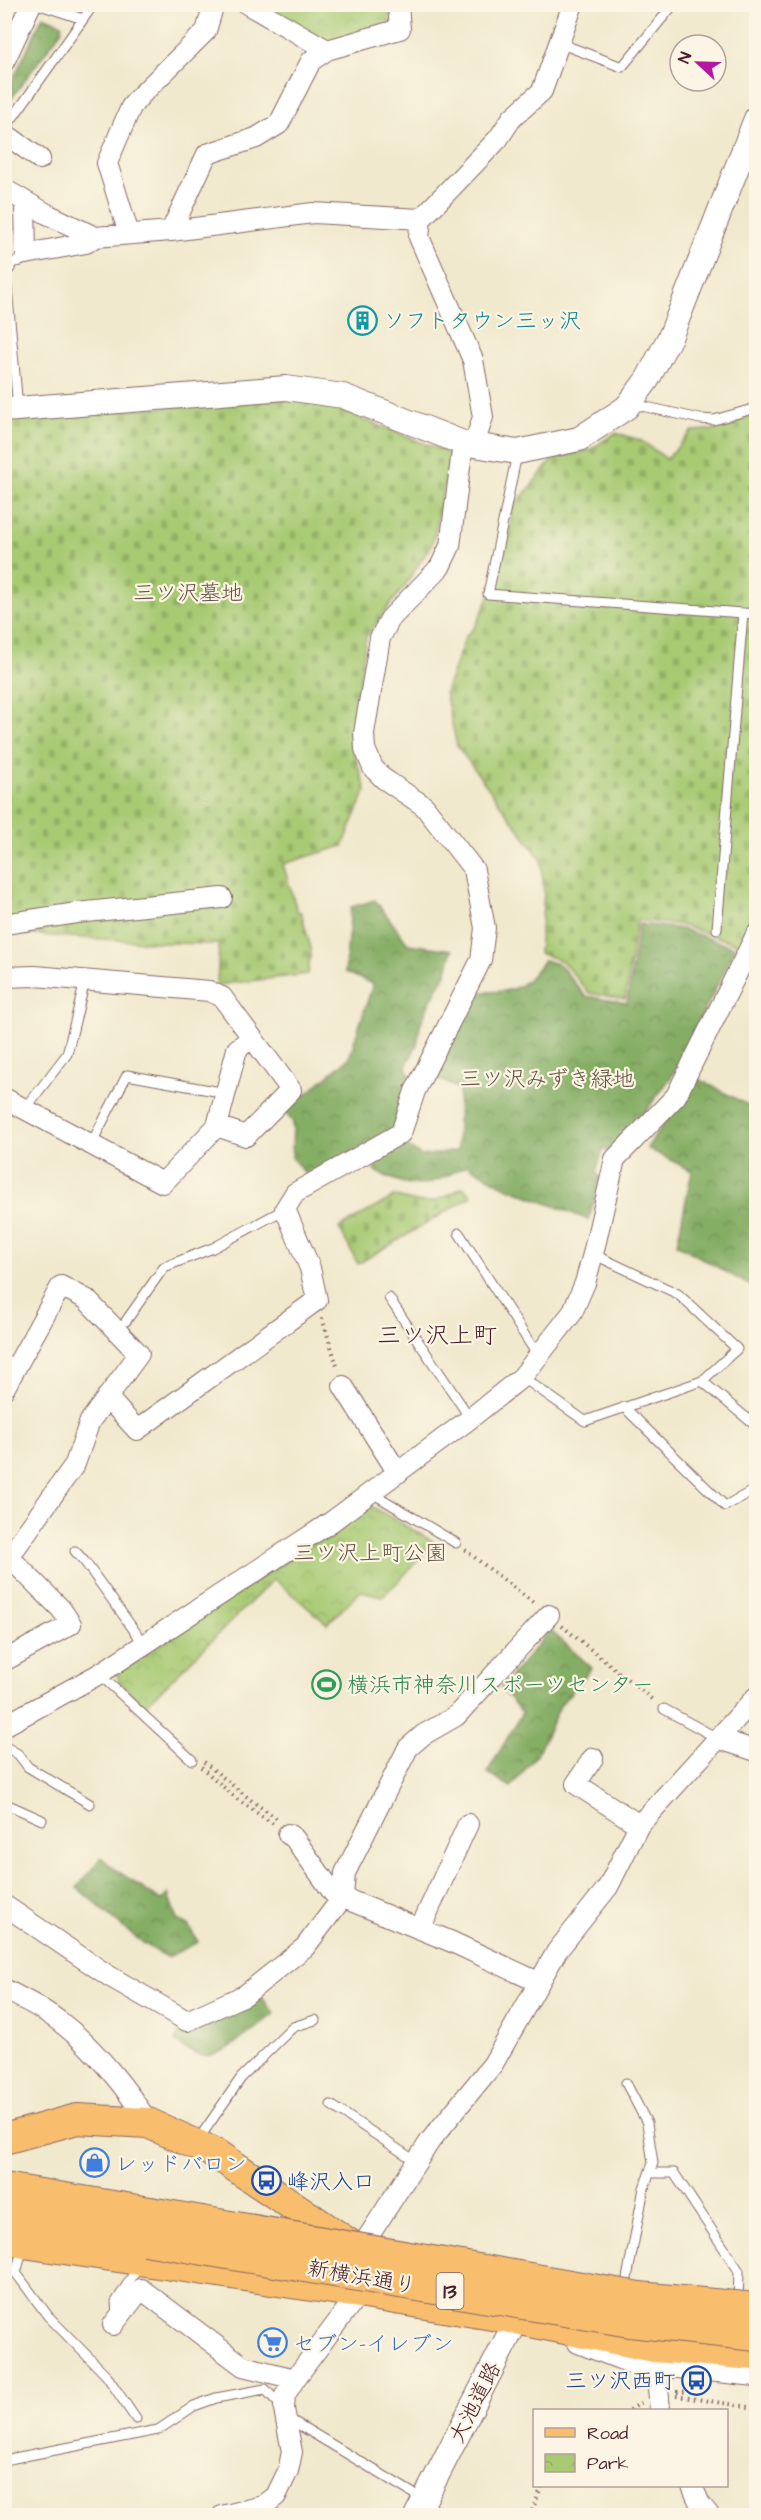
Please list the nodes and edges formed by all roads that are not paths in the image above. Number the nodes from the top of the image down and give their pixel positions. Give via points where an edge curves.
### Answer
1 (31, 4) edge
2 (37, 4) edge
3 (94, 4) edge
4 (214, 4) edge
5 (247, 4) edge
6 (398, 4) edge
7 (573, 4) edge
8 (674, 4) edge
9 (83, 19) junction
10 (559, 43) junction
11 (327, 50) junction
12 (4, 62) edge
13 (756, 119) edge
14 (4, 131) edge
15 (40, 159) dead end
16 (4, 189) edge
17 (25, 201) junction
18 (421, 219) junction
19 (171, 231) junction
20 (129, 234) junction
21 (95, 237) junction
22 (26, 254) junction
23 (5, 266) edge
24 (631, 403) junction
25 (756, 408) edge
26 (11, 410) edge
27 (469, 444) junction
28 (517, 452) junction
29 (743, 613) junction
30 (756, 614) edge
31 (222, 898) dead end
32 (4, 924) edge
33 (717, 929) dead end
34 (756, 935) edge
35 (4, 977) edge
36 (85, 981) junction
37 (252, 1038) junction
38 (226, 1093) junction
39 (4, 1098) edge
40 (25, 1109) junction
41 (217, 1126) junction
42 (91, 1144) junction
43 (285, 1209) junction
44 (459, 1233) dead end
45 (593, 1254) junction
46 (389, 1298) dead end
47 (121, 1327) junction
48 (538, 1356) junction
49 (522, 1377) junction
50 (702, 1381) junction
51 (343, 1386) road end
52 (4, 1389) edge
53 (107, 1397) junction
54 (624, 1407) junction
55 (470, 1418) junction
56 (756, 1426) edge
57 (398, 1473) junction
58 (756, 1489) edge
59 (372, 1493) junction
60 (456, 1543) dead end
61 (75, 1551) dead end
62 (7, 1561) edge
63 (549, 1616) dead end
64 (144, 1644) junction
65 (4, 1661) edge
66 (99, 1674) junction
67 (756, 1697) edge
68 (664, 1709) dead end
69 (4, 1726) edge
70 (717, 1738) junction
71 (4, 1746) edge
72 (756, 1751) edge
73 (194, 1758) road end
74 (593, 1758) dead end
75 (4, 1803) edge
76 (90, 1804) dead end
77 (42, 1820) dead end
78 (468, 1824) dead end
79 (639, 1825) junction
80 (286, 1829) road end
81 (343, 1897) junction
82 (4, 1905) edge
83 (420, 1929) junction
84 (538, 1982) junction
85 (4, 1989) edge
86 (315, 2020) dead end
87 (626, 2083) dead end
88 (331, 2105) dead end
89 (148, 2123) junction
90 (4, 2139) edge
91 (195, 2144) junction
92 (418, 2163) junction
93 (649, 2173) junction
94 (4, 2188) edge
95 (4, 2215) edge
96 (148, 2226) junction
97 (14, 2240) edge
98 (358, 2250) junction
99 (135, 2272) dead end
100 (533, 2288) junction
101 (359, 2293) junction
102 (629, 2305) junction
103 (516, 2319) junction
104 (752, 2320) edge
105 (116, 2322) joint
106 (756, 2355) edge
107 (655, 2356) junction
108 (756, 2376) edge
109 (295, 2379) junction
110 (659, 2402) edge
111 (285, 2413) junction
112 (136, 2419) dead end
113 (4, 2460) edge
114 (692, 2487) edge
115 (427, 2510) edge
116 (701, 2512) edge
117 (222, 2516) edge

1 - 12 street
2 - 9 lane
3 - 9 lane
4 - 20 street via 206,31 131,107 107,163
5 - 11 street
6 - 11 street via 400,29
7 - 10 street
8 - 10 lane via 622,67
9 - 14 lane
10 - 18 street via 542,92 512,118 498,139
11 - 19 street via 311,61 279,124 256,138 207,154
13 - 24 street via 670,335
14 - 15 street
16 - 17 street
17 - 21 street
17 - 22 street
18 - 19 street via 313,213
18 - 27 street via 418,237 473,360 483,417
19 - 20 street
20 - 21 street
21 - 22 street via 86,243
22 - 23 lane via 21,261
23 - 26 lane
24 - 25 lane via 714,420
24 - 28 street via 579,439
26 - 27 street via 286,388 343,396
27 - 28 street
27 - 43 street via 450,546 440,567 390,619 380,638 364,733 365,749 373,768 424,806 474,870 485,928 481,960 416,1091 401,1133 296,1193
28 - 29 lane via 488,594
29 - 30 lane
29 - 33 lane
31 - 32 street
34 - 45 street via 676,1096 615,1159
35 - 36 street
36 - 37 street via 209,991 222,997
36 - 40 lane via 67,1054
37 - 38 street via 237,1049
37 - 41 street via 291,1090 246,1136
38 - 41 street
38 - 42 lane via 127,1075
39 - 40 street
40 - 42 street
41 - 42 street via 163,1183
43 - 47 lane via 213,1248 164,1267
43 - 53 street via 310,1268 317,1300 137,1430
44 - 48 lane
45 - 48 street via 572,1313
45 - 50 lane via 678,1294 737,1349
46 - 55 lane
47 - 52 street via 86,1299 62,1286
47 - 53 street via 139,1354
48 - 49 street
49 - 54 lane via 585,1420
49 - 55 street
50 - 54 lane
50 - 56 lane
51 - 57 street
53 - 62 street via 90,1420 75,1464
54 - 58 lane via 725,1506
55 - 57 street
57 - 59 street
59 - 60 lane
59 - 64 street
61 - 64 lane
62 - 65 street via 61,1609 71,1624
63 - 81 street via 456,1716 408,1748 345,1873
64 - 66 street
66 - 69 street
66 - 73 lane
67 - 70 street
68 - 70 lane
70 - 72 street
70 - 79 street
71 - 76 lane via 18,1754 28,1767
74 - 79 street via 576,1784
75 - 77 lane
78 - 83 street
79 - 84 street via 608,1887 557,1951
80 - 81 street via 334,1894
81 - 82 street via 305,1947 245,1995 187,2021 109,1976
81 - 83 street
83 - 84 street
84 - 92 street via 493,2064 430,2141
85 - 89 street via 66,2026 134,2100
86 - 91 lane via 293,2027 241,2078
87 - 93 lane via 647,2123 653,2163
88 - 92 lane
89 - 90 main road via 77,2118
89 - 91 main road
91 - 98 main road via 215,2153
92 - 98 street
93 - 102 lane
93 - 104 lane via 674,2173 740,2271
94 - 96 main road, 新横浜通り / 13
95 - 96 main road, 新横浜通り / 13
96 - 104 main road, 新横浜通り / 13, bridge via 639,2297
97 - 101 main road
97 - 112 lane via 16,2273 48,2316 106,2375
98 - 100 main road
98 - 101 street
99 - 105 lane via 116,2302
100 - 102 main road
100 - 103 street, 大池道路
101 - 103 main road
101 - 109 street
102 - 104 main road
102 - 107 street
103 - 107 main road
103 - 115 street, 大池道路
105 - 109 street via 141,2289 243,2366
106 - 107 main road
107 - 108 street
107 - 110 street
109 - 111 street via 285,2396
111 - 113 lane via 265,2389 194,2406 158,2430
111 - 115 lane
111 - 117 street via 292,2452 276,2496 263,2506
114 - 116 street

